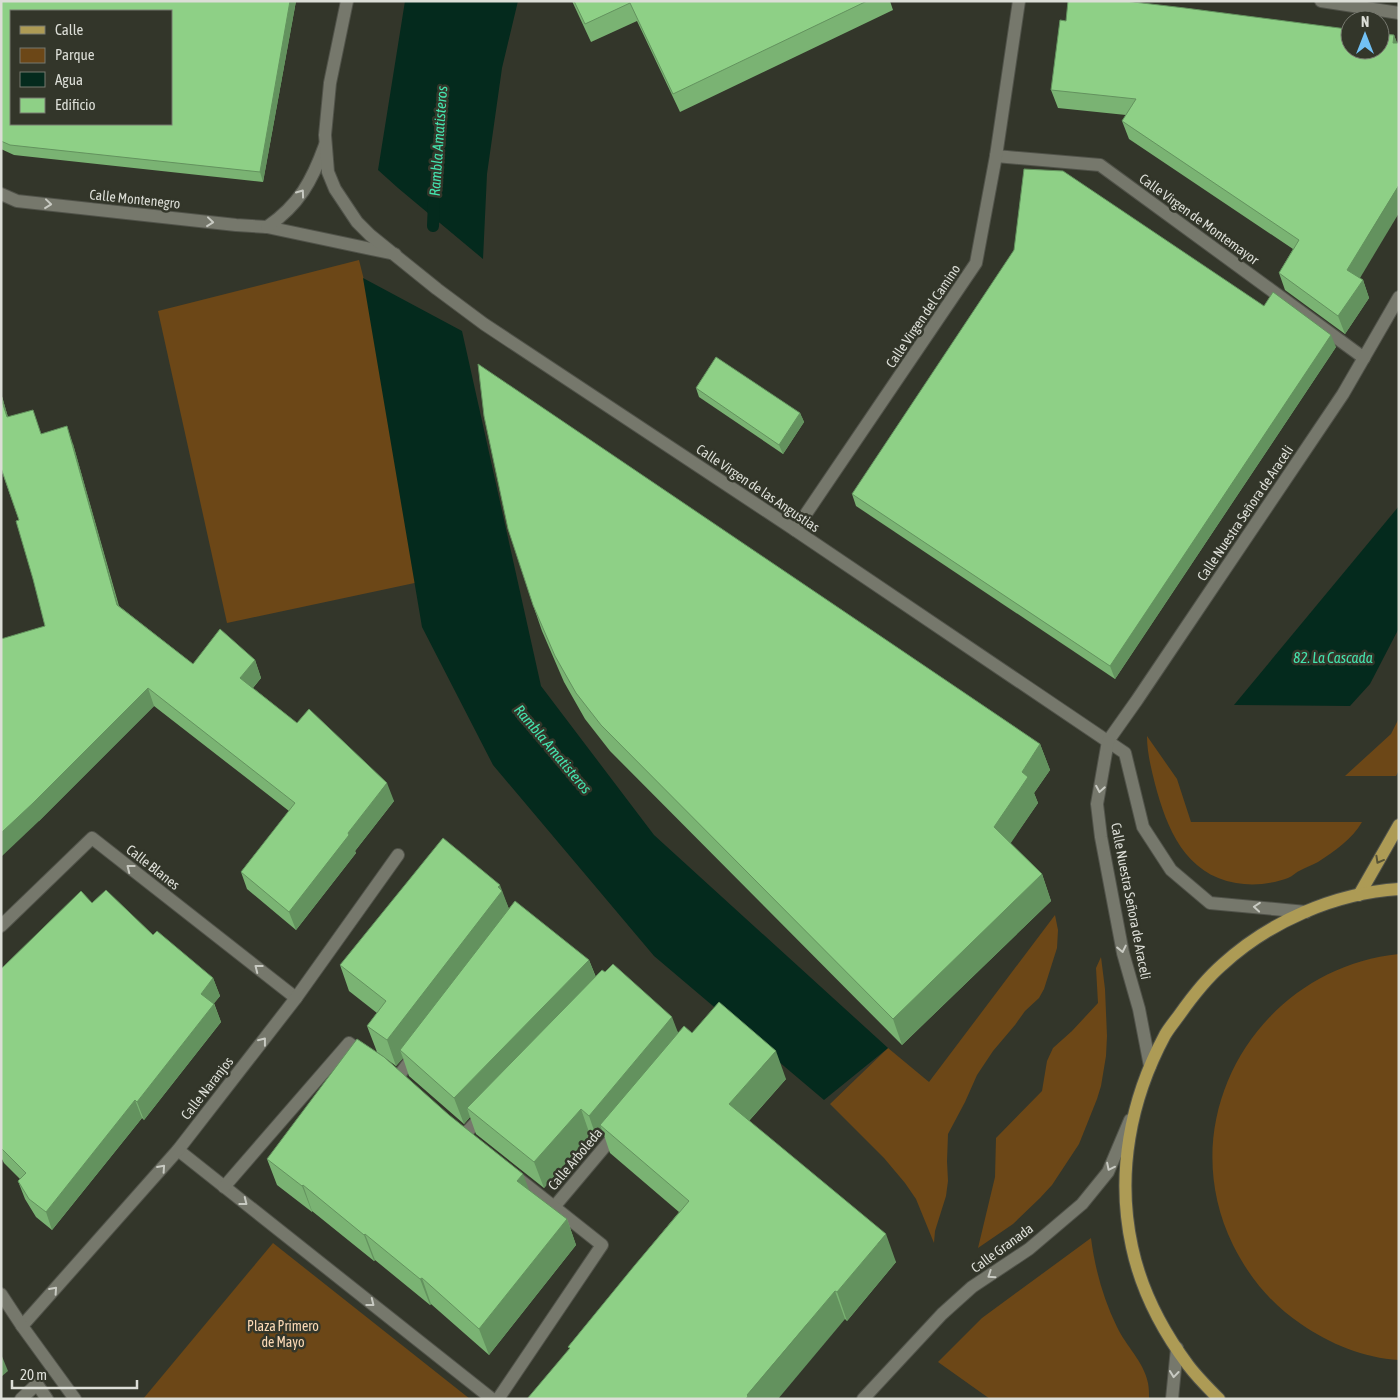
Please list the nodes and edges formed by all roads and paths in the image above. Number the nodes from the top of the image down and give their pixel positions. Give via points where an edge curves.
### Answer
1 (347, 1) edge
2 (1020, 1) edge
3 (1321, 1) edge
4 (1399, 13) edge
5 (325, 145) junction
6 (996, 156) junction
7 (1, 194) edge
8 (267, 227) junction
9 (395, 254) junction
10 (1399, 297) edge
11 (1364, 358) junction
12 (795, 530) junction
13 (1108, 741) junction
14 (1399, 824) edge
15 (398, 855) dead end
16 (1399, 889) edge
17 (1359, 895) junction
18 (1306, 912) junction
19 (1, 926) edge
20 (296, 998) junction
21 (422, 1046) edge
22 (373, 1060) edge
23 (1150, 1066) junction
24 (397, 1077) edge
25 (1136, 1106) junction
26 (491, 1107) edge
27 (625, 1123) edge
28 (464, 1135) edge
29 (178, 1150) junction
30 (509, 1171) edge
31 (224, 1187) junction
32 (554, 1207) junction
33 (1, 1294) edge
34 (22, 1326) junction
35 (1177, 1348) junction
36 (20, 1399) edge
37 (47, 1399) edge
38 (75, 1399) edge
39 (492, 1399) edge
40 (498, 1399) edge
41 (863, 1399) edge
42 (1172, 1399) edge
43 (1218, 1399) edge

1 - 5 street via 330,83
2 - 6 street, Calle Virgen del Camino
3 - 4 street
8 -> 5 street via 288,210 308,184
5 - 9 street, Calle Virgen de las Angustias via 328,172 345,205 370,235
6 - 11 street, Calle Virgen de Montemayor via 1100,165
6 - 12 street, Calle Virgen del Camino via 976,263
7 -> 8 street, Calle Montenegro via 17,201
8 - 9 street, Calle Montenegro
9 - 12 street, Calle Virgen de las Angustias via 484,324
10 - 11 street, Calle Nuestra Señora de Araceli
11 - 13 street, Calle Nuestra Señora de Araceli via 1343,394
12 - 13 street, Calle Virgen de las Angustias
18 -> 13 street, Calle Nuestra Señora de Araceli via 1210,903 1171,870 1143,827 1125,753
13 -> 23 street, Calle Nuestra Señora de Araceli via 1097,804 1101,838 1123,953
14 -> 17 main road
15 - 20 street, Calle Naranjos
16 - 17 main road
17 - 18 main road
18 - 23 main road via 1257,938 1222,965 1191,998 1166,1034
20 -> 19 street, Calle Blanes via 92,838
29 -> 20 street, Calle Naranjos
21 - 24 street
22 - 31 street via 348,1043
23 - 25 main road
25 - 35 main road via 1126,1159 1126,1204 1132,1247 1145,1290 1164,1330
25 -> 41 street, Calle Granada via 1108,1172 1082,1204 1029,1249 972,1287 942,1314
26 - 28 street
27 - 32 street, Calle Arboleda
29 - 31 street
34 -> 29 street, Calle Naranjos
30 - 32 street
31 -> 39 street
32 - 40 street via 602,1245
33 - 34 street
34 - 38 street
35 -> 42 street
35 - 43 main road
36 - 37 street via 37,1384

